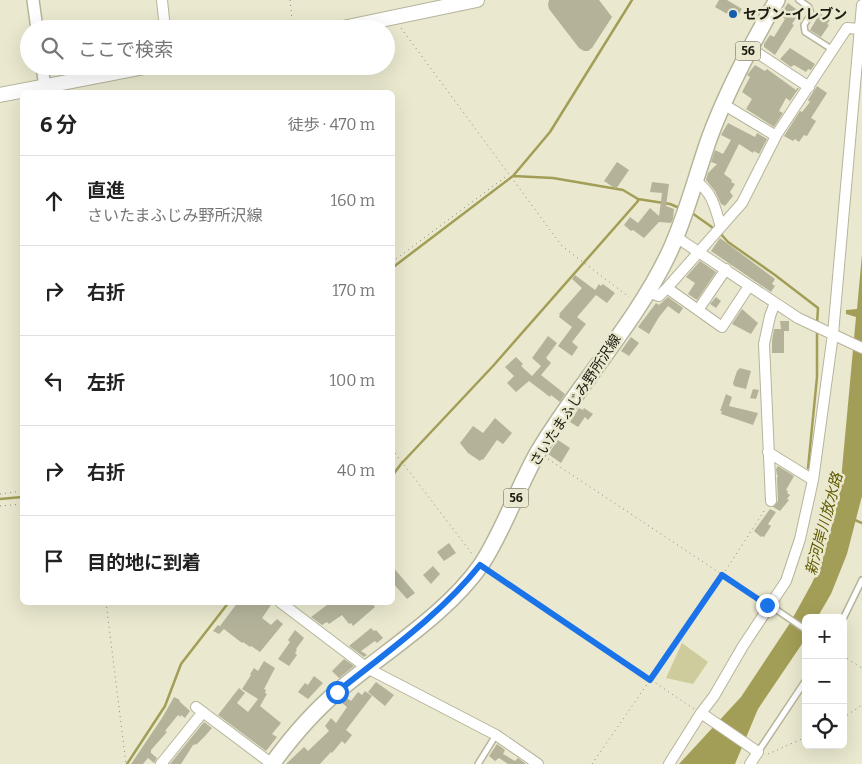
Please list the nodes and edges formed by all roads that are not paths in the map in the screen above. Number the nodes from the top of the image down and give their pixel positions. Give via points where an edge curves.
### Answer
1 (34, 0) edge
2 (162, 0) edge
3 (477, 0) edge
4 (777, 0) edge
5 (799, 0) edge
6 (862, 4) edge
7 (36, 20) edge
8 (164, 20) edge
9 (379, 20) edge
10 (860, 29) junction
11 (750, 48) junction
12 (833, 50) junction
13 (43, 75) edge
14 (111, 75) edge
15 (809, 87) junction
16 (45, 90) edge
17 (20, 93) edge
18 (0, 95) edge
19 (723, 104) junction
20 (776, 136) junction
21 (695, 181) junction
22 (721, 227) junction
23 (676, 237) junction
24 (700, 251) junction
25 (726, 269) junction
26 (749, 286) junction
27 (667, 288) junction
28 (648, 292) junction
29 (775, 303) junction
30 (698, 310) junction
31 (835, 335) junction
32 (862, 348) edge
33 (768, 452) junction
34 (813, 480) junction
35 (771, 501) road end
36 (862, 580) edge
37 (284, 605) edge
38 (773, 608) junction
39 (845, 614) edge
40 (802, 627) edge
41 (367, 668) junction
42 (802, 686) edge
43 (704, 716) junction
44 (496, 735) junction
45 (757, 751) junction
46 (162, 764) edge
47 (272, 764) edge
48 (478, 764) edge
49 (538, 764) edge
50 (669, 764) edge
51 (750, 764) edge

1 - 7 street
2 - 8 street
3 - 9 main road
4 - 11 main road, さいたまふじみ野所沢線 / 56
5 - 12 lane via 809,7 811,14 804,25 805,32
6 - 10 street
10 - 12 street via 847,28
10 - 31 street
11 - 15 street
11 - 19 main road, さいたまふじみ野所沢線 / 56
12 - 15 street
13 - 16 street
14 - 16 main road
15 - 20 street
17 - 18 main road
19 - 20 street
19 - 21 main road, さいたまふじみ野所沢線 / 56
20 - 22 street via 748,193
21 - 22 street via 709,194
21 - 23 main road, さいたまふじみ野所沢線 / 56
22 - 24 street
23 - 24 street
23 - 28 main road, さいたまふじみ野所沢線 / 56
24 - 25 street
24 - 27 street
25 - 26 street
25 - 30 street
26 - 29 street
26 - 30 street via 722,327
27 - 28 street via 659,296
27 - 30 street
28 - 41 main road, さいたまふじみ野所沢線 / 56 via 538,452 480,565 445,604
29 - 31 street
29 - 33 street via 764,344
31 - 32 street
31 - 34 street
33 - 34 street
33 - 35 street
34 - 38 street via 798,548
36 - 39 lane
37 - 41 street
38 - 40 lane
38 - 43 street via 743,646
41 - 44 street
41 - 47 main road, さいたまふじみ野所沢線 / 56 via 310,717
42 - 45 lane
43 - 45 street
43 - 50 street
44 - 48 lane
44 - 49 street
45 - 51 street
46 - 47 street via 199,709

